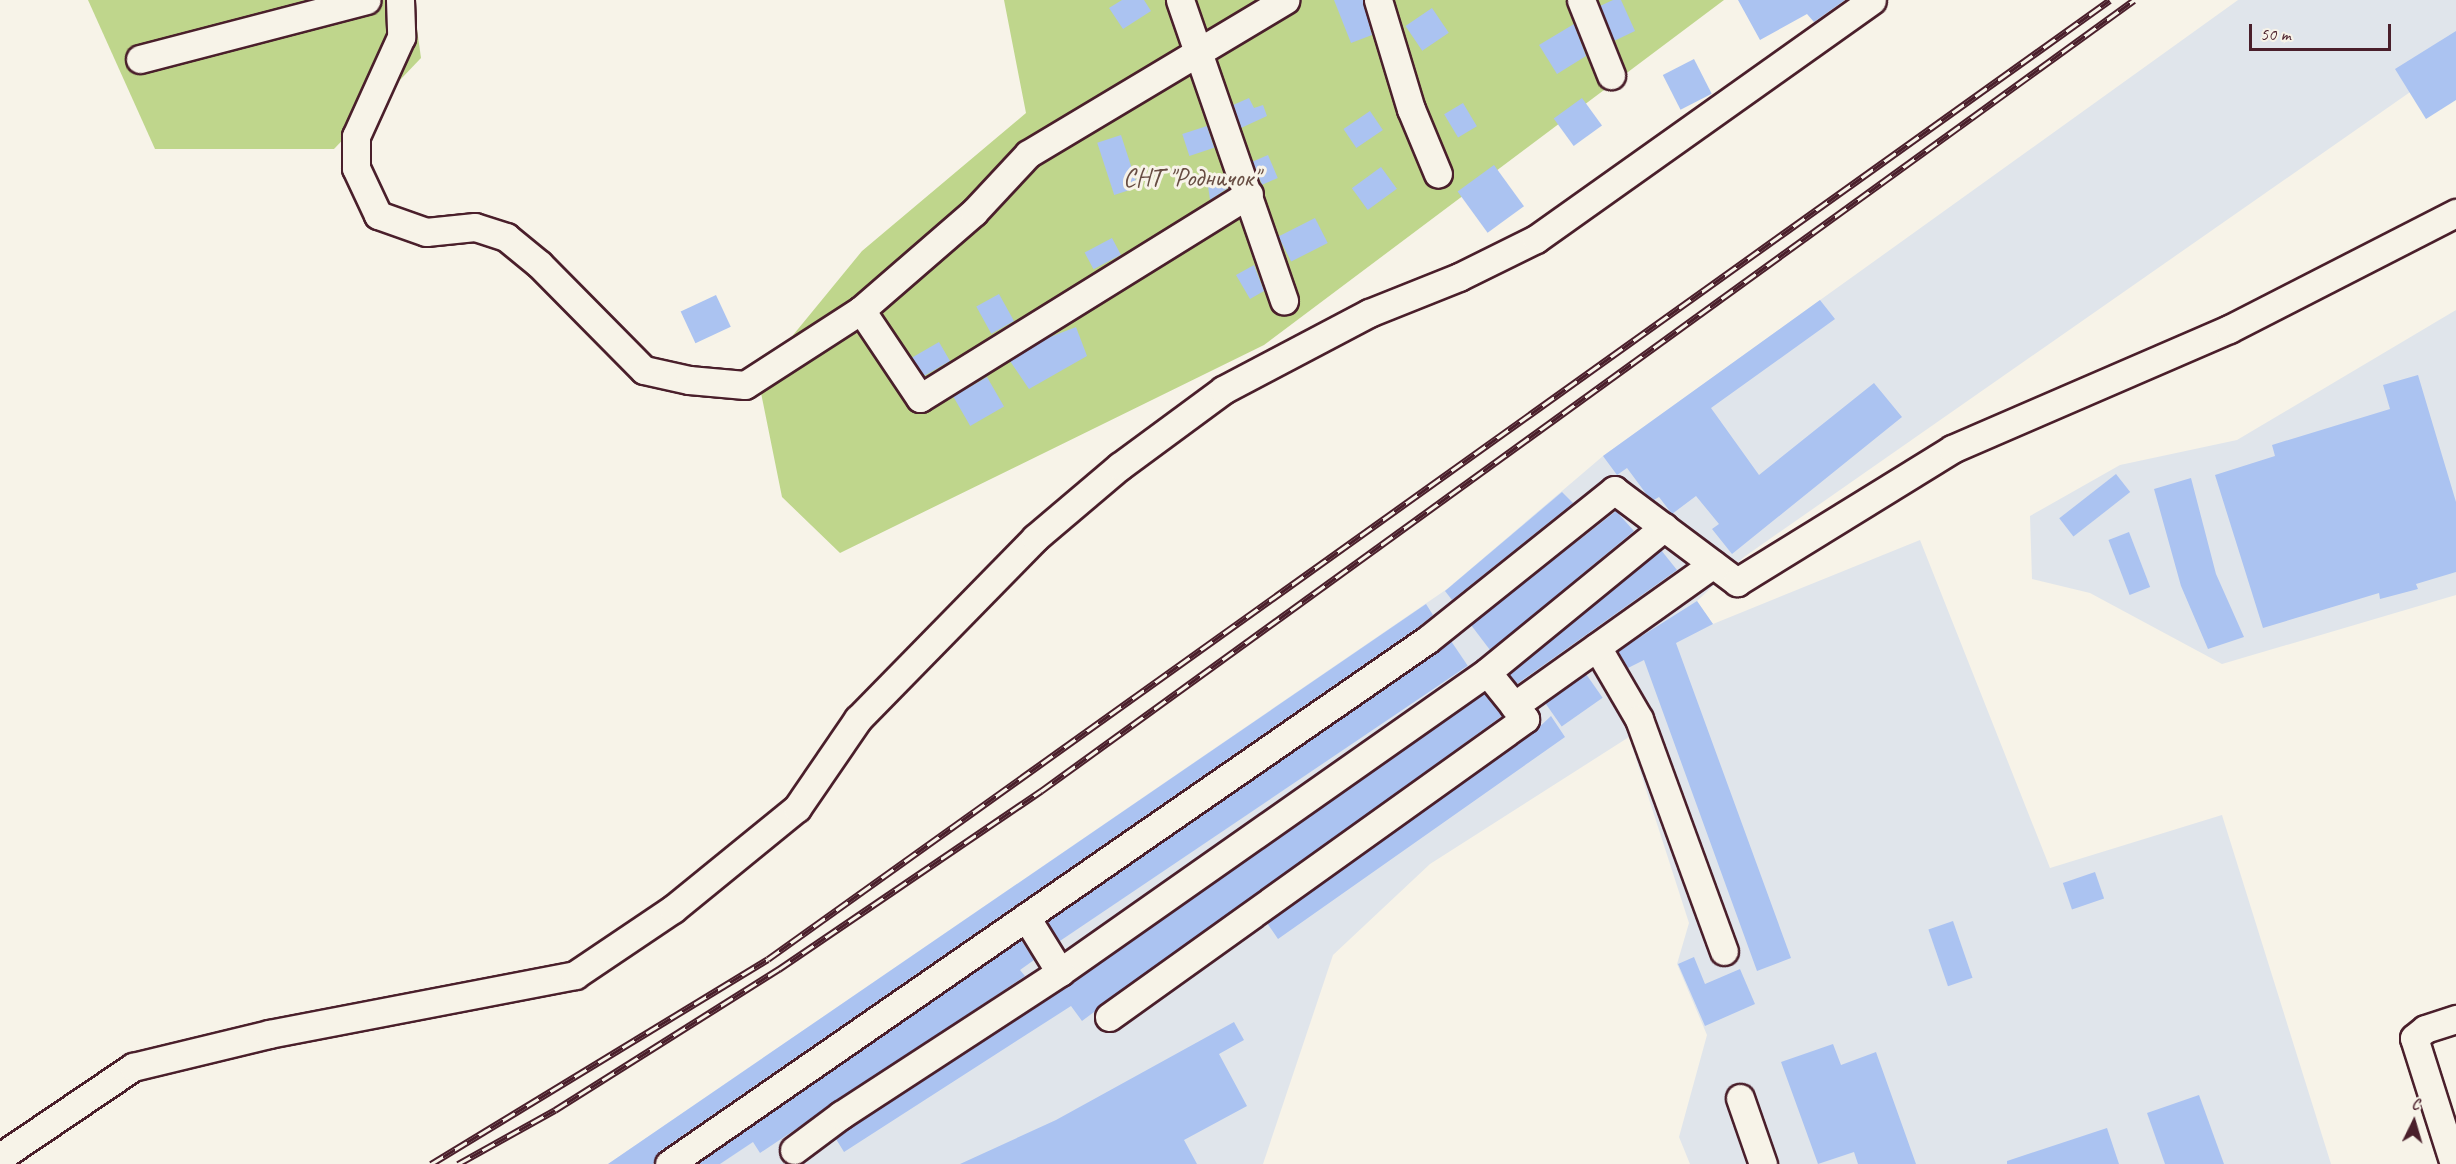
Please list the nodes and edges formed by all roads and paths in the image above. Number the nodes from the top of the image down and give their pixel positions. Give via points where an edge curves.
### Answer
1 (366, 0) edge
2 (400, 0) edge
3 (1180, 0) edge
4 (1285, 0) edge
5 (1378, 0) edge
6 (1581, 0) edge
7 (1872, 0) edge
8 (1199, 54) junction
9 (140, 59) dead end
10 (1611, 75) dead end
11 (1438, 174) dead end
12 (1249, 194) junction
13 (2456, 213) edge
14 (1284, 301) dead end
15 (861, 310) junction
16 (1664, 527) junction
17 (1713, 564) junction
18 (1597, 647) junction
19 (1487, 672) junction
20 (1514, 706) junction
21 (1026, 917) junction
22 (1724, 951) dead end
23 (1060, 972) junction
24 (1109, 1017) dead end
25 (2456, 1019) edge
26 (1740, 1098) dead end
27 (794, 1150) dead end
28 (0, 1156) edge
29 (669, 1164) edge
30 (1763, 1164) edge
31 (2454, 1164) edge

1 - 9 street
2 - 15 street via 401,37 356,136 356,168 378,215 426,232 475,227 506,237 539,264 644,370 689,380 745,385
3 - 8 street
4 - 8 street
5 - 11 street via 1411,109
6 - 10 street
7 - 28 street via 1536,240 1460,277 1370,313 1223,390 1120,466 1035,538 858,720 797,808 673,909 575,975 269,1034 133,1067
8 - 12 street
8 - 15 street via 1028,154 974,212
12 - 14 street
12 - 15 street via 920,398
13 - 17 street via 2229,329 1952,449 1737,582
16 - 17 street
16 - 19 street
16 - 21 street via 1614,490 1427,640
17 - 18 street
18 - 20 street
18 - 22 street via 1639,719
19 - 20 street
19 - 23 street
20 - 24 street via 1525,719
21 - 23 street
21 - 29 street
23 - 27 street
25 - 31 street via 2425,1029 2414,1038
26 - 30 street

